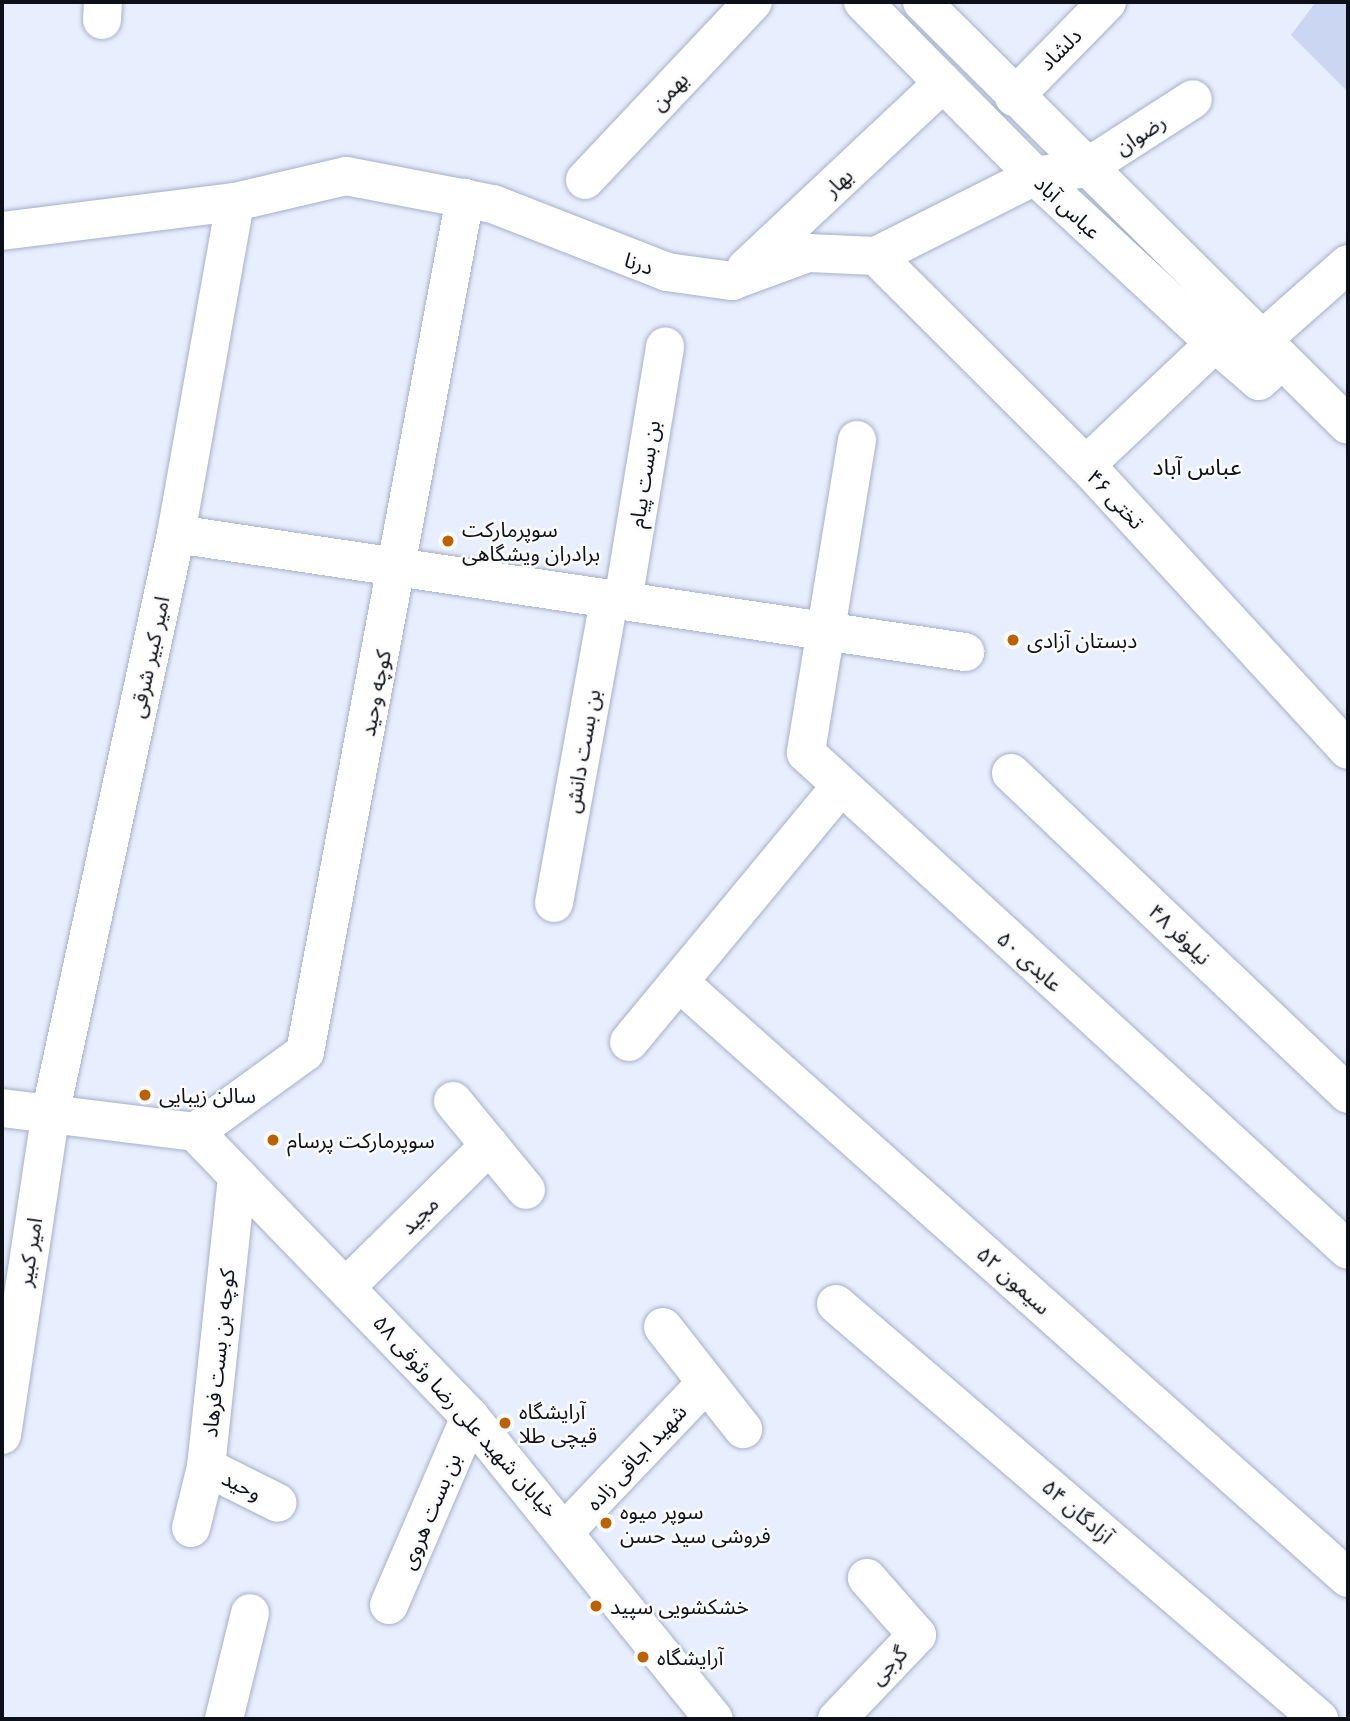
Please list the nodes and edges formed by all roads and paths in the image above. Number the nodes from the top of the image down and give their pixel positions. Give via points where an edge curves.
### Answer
1 (753, 2) edge
2 (863, 2) edge
3 (922, 2) edge
4 (1107, 2) edge
5 (943, 83) junction
6 (1014, 97) junction
7 (1193, 99) dead end
8 (1086, 168) junction
9 (1035, 176) junction
10 (585, 180) dead end
11 (465, 198) junction
12 (235, 202) junction
13 (2, 230) edge
14 (876, 256) junction
15 (1348, 264) edge
16 (732, 281) junction
17 (1214, 343) junction
18 (665, 346) dead end
19 (1273, 349) junction
20 (1348, 425) edge
21 (857, 440) dead end
22 (1086, 465) junction
23 (176, 534) junction
24 (400, 567) junction
25 (616, 600) junction
26 (828, 632) junction
27 (965, 652) dead end
28 (1340, 727) edge
29 (1011, 773) dead end
30 (839, 788) junction
31 (554, 903) dead end
32 (679, 982) junction
33 (629, 1042) dead end
34 (1348, 1094) edge
35 (453, 1101) dead end
36 (2, 1108) edge
37 (51, 1110) junction
38 (195, 1132) junction
39 (490, 1145) junction
40 (237, 1176) junction
41 (526, 1190) dead end
42 (1348, 1250) edge
43 (348, 1285) junction
44 (836, 1304) dead end
45 (663, 1327) dead end
46 (705, 1384) junction
47 (470, 1416) junction
48 (743, 1429) dead end
49 (2, 1435) edge
50 (206, 1467) junction
51 (278, 1503) dead end
52 (191, 1528) dead end
53 (567, 1529) junction
54 (867, 1578) dead end
55 (1348, 1578) edge
56 (389, 1605) dead end
57 (250, 1613) dead end
58 (224, 1719) edge
59 (714, 1719) edge
60 (837, 1719) edge
61 (1319, 1719) edge

1 - 10 street, بهمن
2 - 5 street, عباس آباد
3 - 6 street, عباس آباد
4 - 6 street, دلشاد
5 - 9 street, عباس آباد
5 - 16 street, بهار
6 - 8 street, عباس آباد
7 - 8 street, رضوان
8 - 9 street, درنا
8 - 19 street, عباس آباد
9 - 14 street, درنا
9 - 17 street, عباس آباد
11 - 12 street, درنا via 346,176
11 - 16 street, درنا via 667,272
11 - 24 street, کوچه وحید
12 - 13 street, درنا
12 - 23 street, امیر کبیر شرقی
14 - 16 street, درنا via 808,253
14 - 22 street, تختی ۴۶
15 - 19 street
17 - 19 street, عباس آباد via 1259,381
17 - 22 street
18 - 25 street, بن بست پیام
19 - 20 street, عباس آباد
21 - 26 street
22 - 28 street, تختی ۴۶
23 - 24 street
23 - 37 street, امیر کبیر شرقی
24 - 25 street
24 - 38 street, کوچه وحید via 305,1052
25 - 26 street
25 - 31 street, بن بست دانش
26 - 27 street
26 - 30 street, عابدی ۵۰ via 806,753
29 - 34 street, نیلوفر ۴۸
30 - 32 street
30 - 42 street, عابدی ۵۰
32 - 33 street
32 - 55 street, سیمون ۵۲
35 - 39 street
36 - 37 street
37 - 38 street
37 - 49 street, امیر کبیر
38 - 40 street, خیابان شهید علی رضا وثوقی ۵۸
39 - 41 street
39 - 43 street, مجید
40 - 43 street, خیابان شهید علی رضا وثوقی ۵۸
40 - 50 street, کوچه بن بست فرهاد
43 - 47 street, خیابان شهید علی رضا وثوقی ۵۸
44 - 61 street, آزادگان ۵۴
45 - 46 street
46 - 48 street
46 - 53 street, شهید اجاقی زاده
47 - 53 street, خیابان شهید علی رضا وثوقی ۵۸
47 - 56 street, بن بست هروی
50 - 51 street, وحید
50 - 52 street, کوچه بن بست فرهاد
53 - 59 street, خیابان شهید علی رضا وثوقی ۵۸
54 - 60 street, گرجی via 917,1635
57 - 58 street

